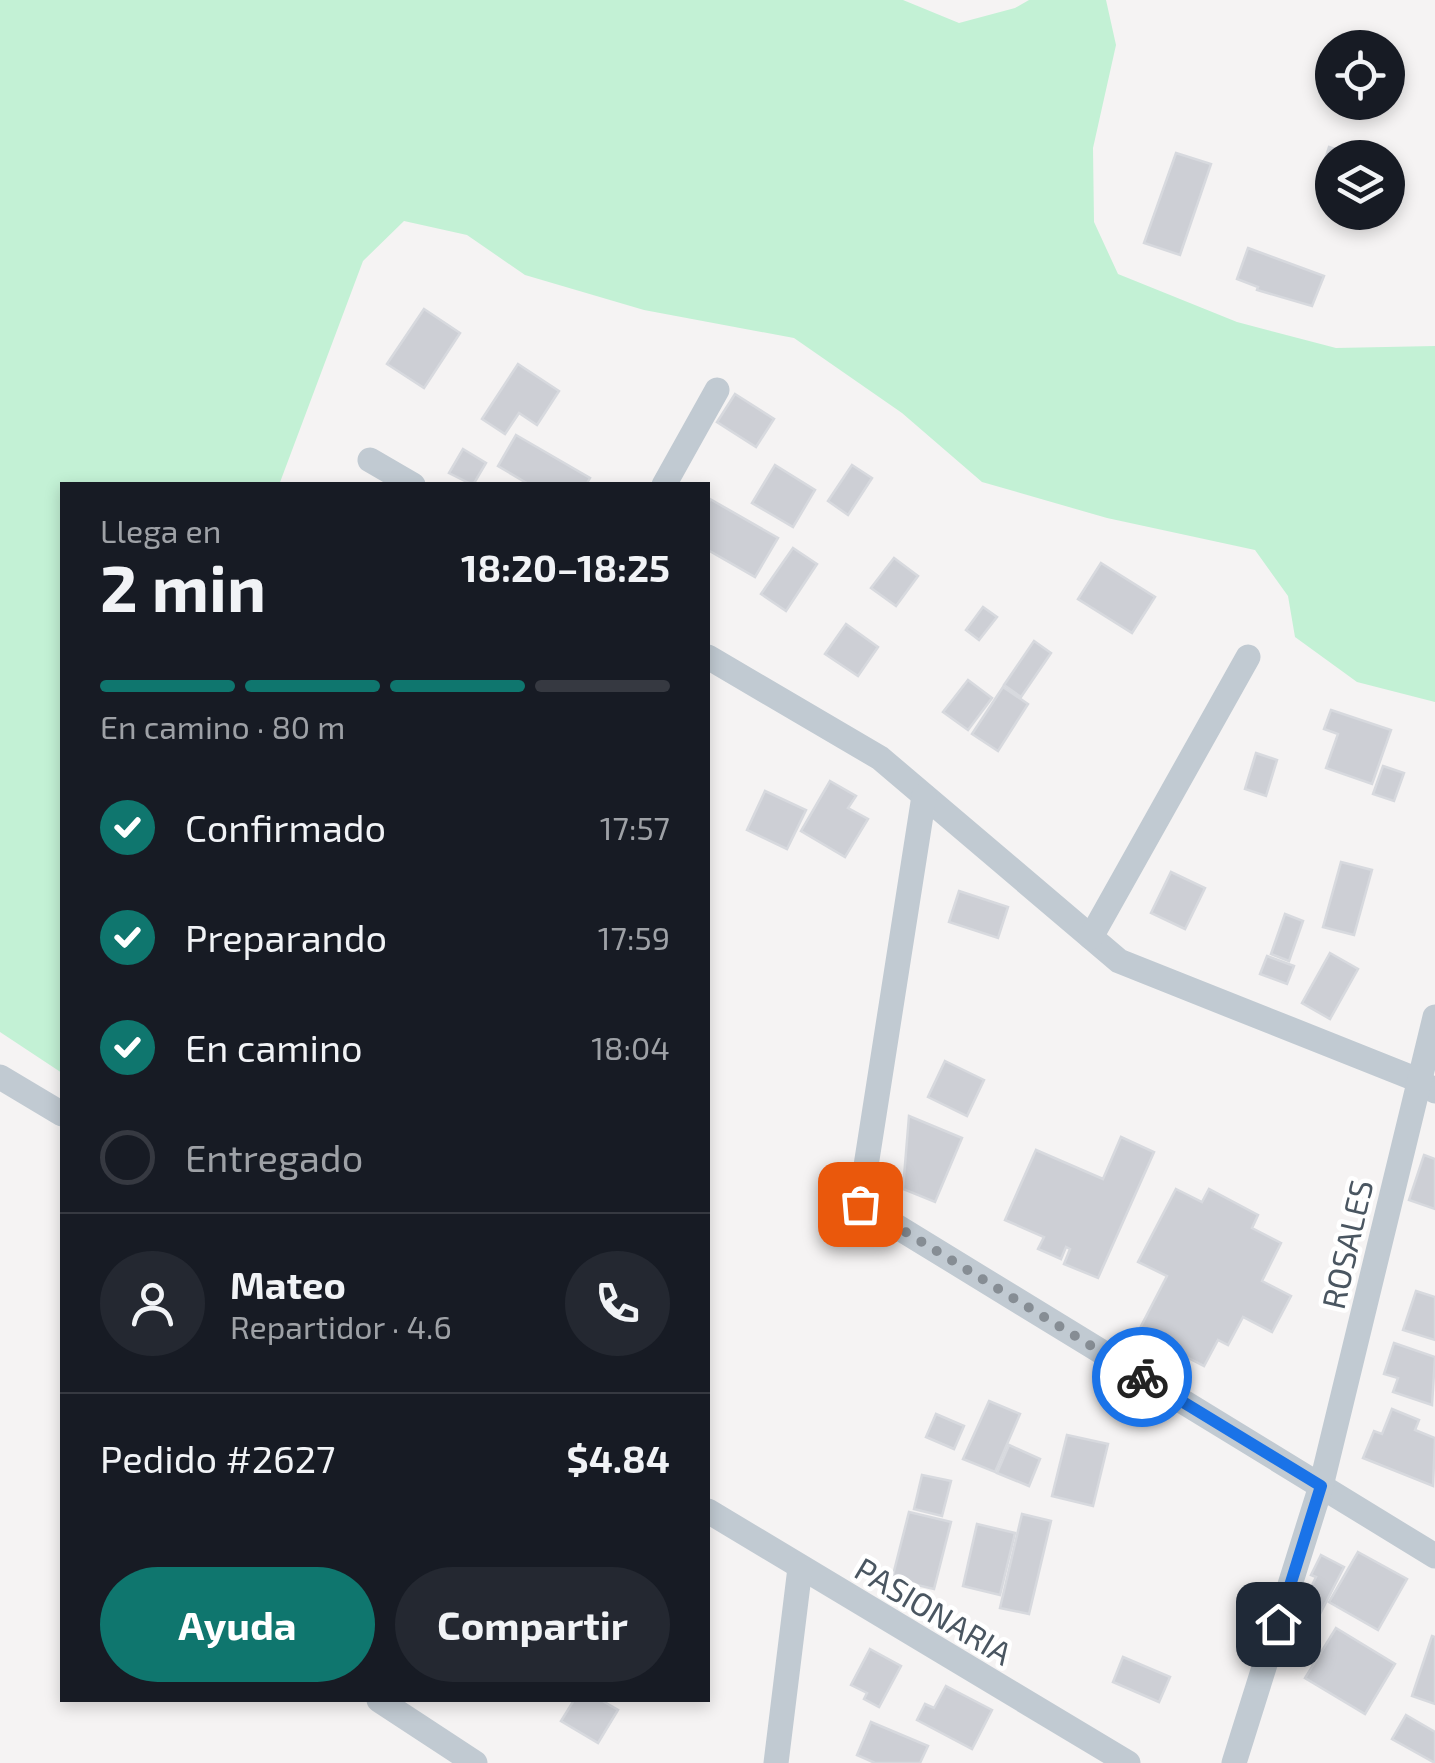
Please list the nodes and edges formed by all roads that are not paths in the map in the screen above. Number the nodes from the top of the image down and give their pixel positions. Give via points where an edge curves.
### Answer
1 (717, 390) dead end
2 (370, 460) dead end
3 (408, 482) edge
4 (666, 482) edge
5 (1248, 656) dead end
6 (710, 658) edge
7 (924, 796) junction
8 (1091, 937) junction
9 (1435, 1017) edge
10 (0, 1076) edge
11 (1426, 1086) edge
12 (60, 1113) edge
13 (1321, 1486) junction
14 (710, 1511) edge
15 (1435, 1556) edge
16 (800, 1568) junction
17 (382, 1702) edge
18 (475, 1763) edge
19 (776, 1763) edge
20 (1128, 1763) edge
21 (1234, 1763) edge

1 - 4 street
2 - 3 street
5 - 8 street
6 - 7 street via 880,758
7 - 8 street
7 - 13 street via 860,1204
8 - 11 street via 1119,961
9 - 11 street, ROSALES
10 - 12 street
11 - 13 street, ROSALES
13 - 15 street
13 - 21 street, ROSALES
14 - 16 street, PASIONARIA
16 - 19 street
16 - 20 street, PASIONARIA
17 - 18 street

